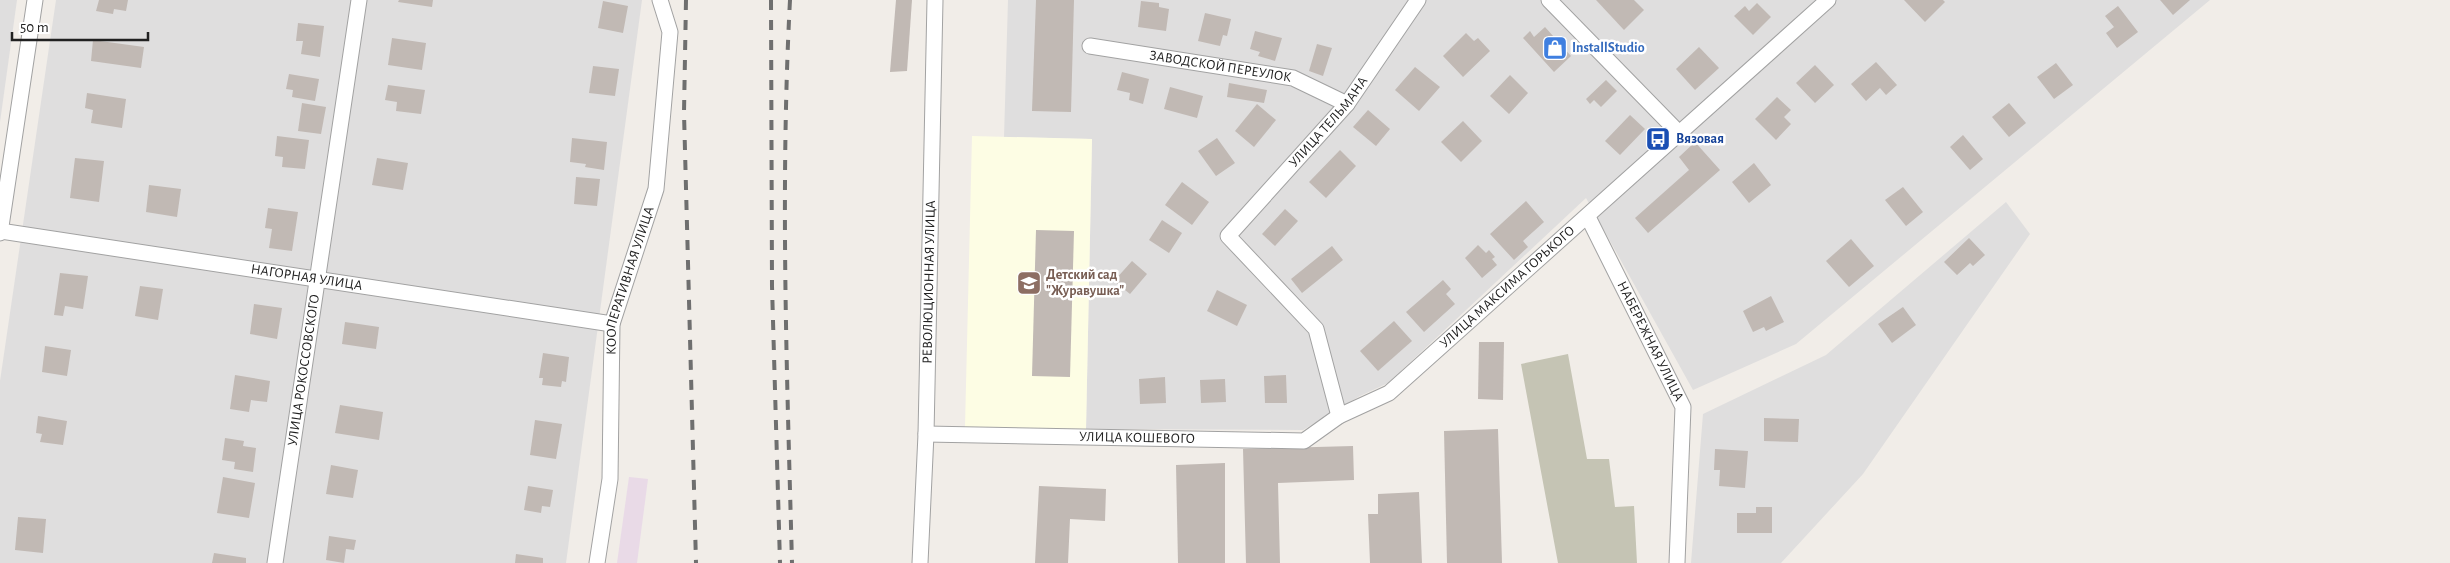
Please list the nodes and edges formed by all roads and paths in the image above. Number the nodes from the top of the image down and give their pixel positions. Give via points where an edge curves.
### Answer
1 (35, 0) edge
2 (359, 0) edge
3 (660, 0) edge
4 (935, 0) edge
5 (1418, 0) edge
6 (1549, 0) edge
7 (1828, 0) edge
8 (1090, 46) dead end
9 (1347, 104) junction
10 (1679, 133) junction
11 (1588, 217) junction
12 (0, 232) edge
13 (318, 279) junction
14 (612, 324) junction
15 (1340, 416) junction
16 (926, 434) junction
17 (274, 563) edge
18 (598, 563) edge
19 (920, 563) edge
20 (1677, 563) edge

1 - 12 street
2 - 13 street, УЛИЦА РОКОССОВСКОГО
3 - 14 street, КООПЕРАТИВНАЯ УЛИЦА via 670,32 656,189
4 - 16 street, РЕВОЛЮЦИОННАЯ УЛИЦА
5 - 9 street, УЛИЦА ТЕЛЬМАНА
6 - 10 street
7 - 10 street, УЛИЦА МАКСИМА ГОРЬКОГО
8 - 9 street, ЗАВОДСКОЙ ПЕРЕУЛОК via 1293,78
9 - 15 street, УЛИЦА ТЕЛЬМАНА via 1228,236 1316,329
10 - 11 street, УЛИЦА МАКСИМА ГОРЬКОГО
11 - 15 street, УЛИЦА МАКСИМА ГОРЬКОГО via 1389,393
11 - 20 street, НАБЕРЕЖНАЯ УЛИЦА via 1682,407
12 - 13 street, НАГОРНАЯ УЛИЦА
13 - 14 street, НАГОРНАЯ УЛИЦА
13 - 17 street, УЛИЦА РОКОССОВСКОГО
14 - 18 street, КООПЕРАТИВНАЯ УЛИЦА via 610,479
15 - 16 street, УЛИЦА КОШЕВОГО via 1304,441
16 - 19 street, РЕВОЛЮЦИОННАЯ УЛИЦА

